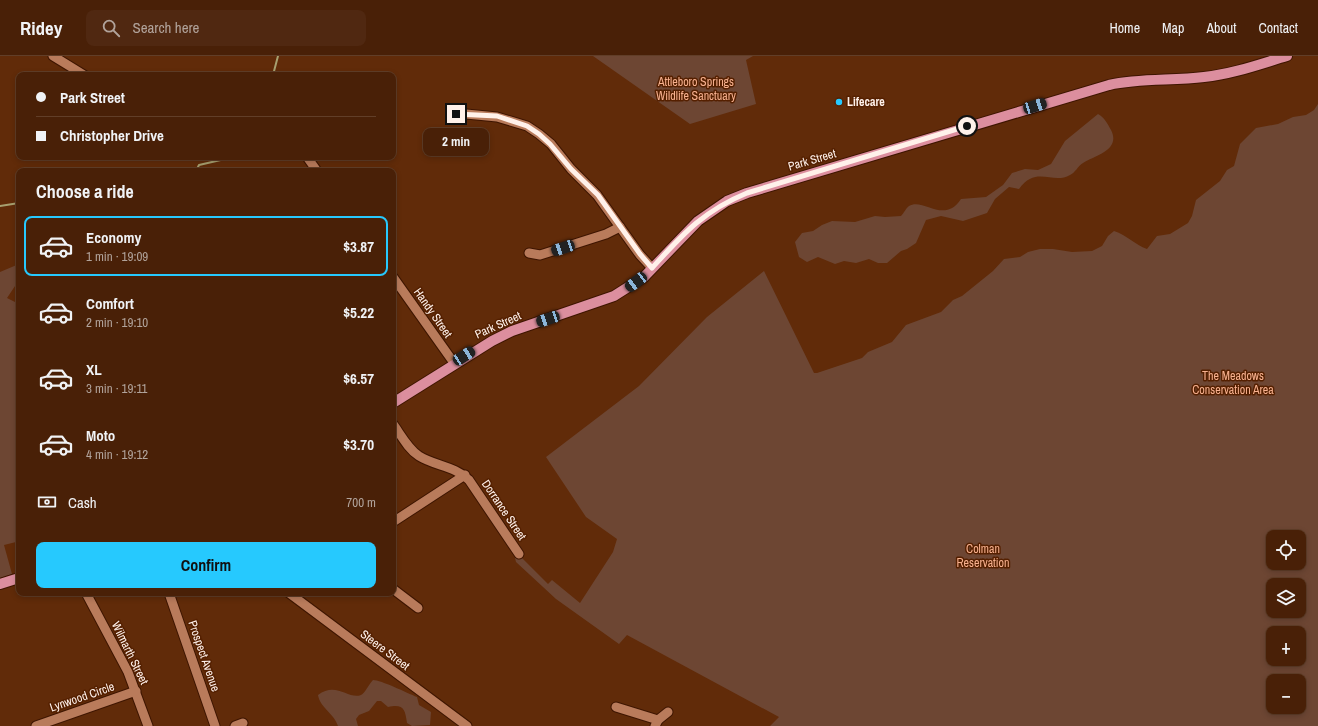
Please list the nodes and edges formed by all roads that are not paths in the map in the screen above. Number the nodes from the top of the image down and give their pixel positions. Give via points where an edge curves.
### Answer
1 (53, 56) edge
2 (1287, 56) edge
3 (79, 72) edge
4 (456, 114) dead end
5 (620, 227) junction
6 (529, 253) dead end
7 (652, 268) junction
8 (396, 281) edge
9 (454, 363) junction
10 (396, 401) edge
11 (396, 428) edge
12 (465, 475) junction
13 (396, 520) edge
14 (519, 554) dead end
15 (16, 579) edge
16 (0, 584) edge
17 (396, 591) edge
18 (88, 596) edge
19 (171, 596) edge
20 (293, 596) edge
21 (418, 608) dead end
22 (136, 691) junction
23 (616, 707) dead end
24 (668, 712) dead end
25 (656, 723) edge
26 (36, 726) edge
27 (148, 726) edge
28 (215, 726) edge
29 (467, 726) edge

1 - 3 street
2 - 7 main road, Park Street via 1222,75 1146,79 1108,85 747,193 712,210 698,221
4 - 5 street via 497,116 530,128 550,144 598,195
5 - 6 street via 540,255
5 - 7 street
7 - 9 main road, Park Street via 614,296 512,331
8 - 9 street, Handy Street
9 - 10 main road, Park Street
11 - 12 street, Dorrance Street via 415,453
12 - 13 street
12 - 14 street, Dorrance Street
15 - 16 main road
17 - 21 street
18 - 22 street, Wilmarth Street
19 - 28 street, Prospect Avenue
20 - 29 street, Steere Street
22 - 26 street, Lynwood Circle
22 - 27 street, Wilmarth Street
23 - 25 street
24 - 25 street

